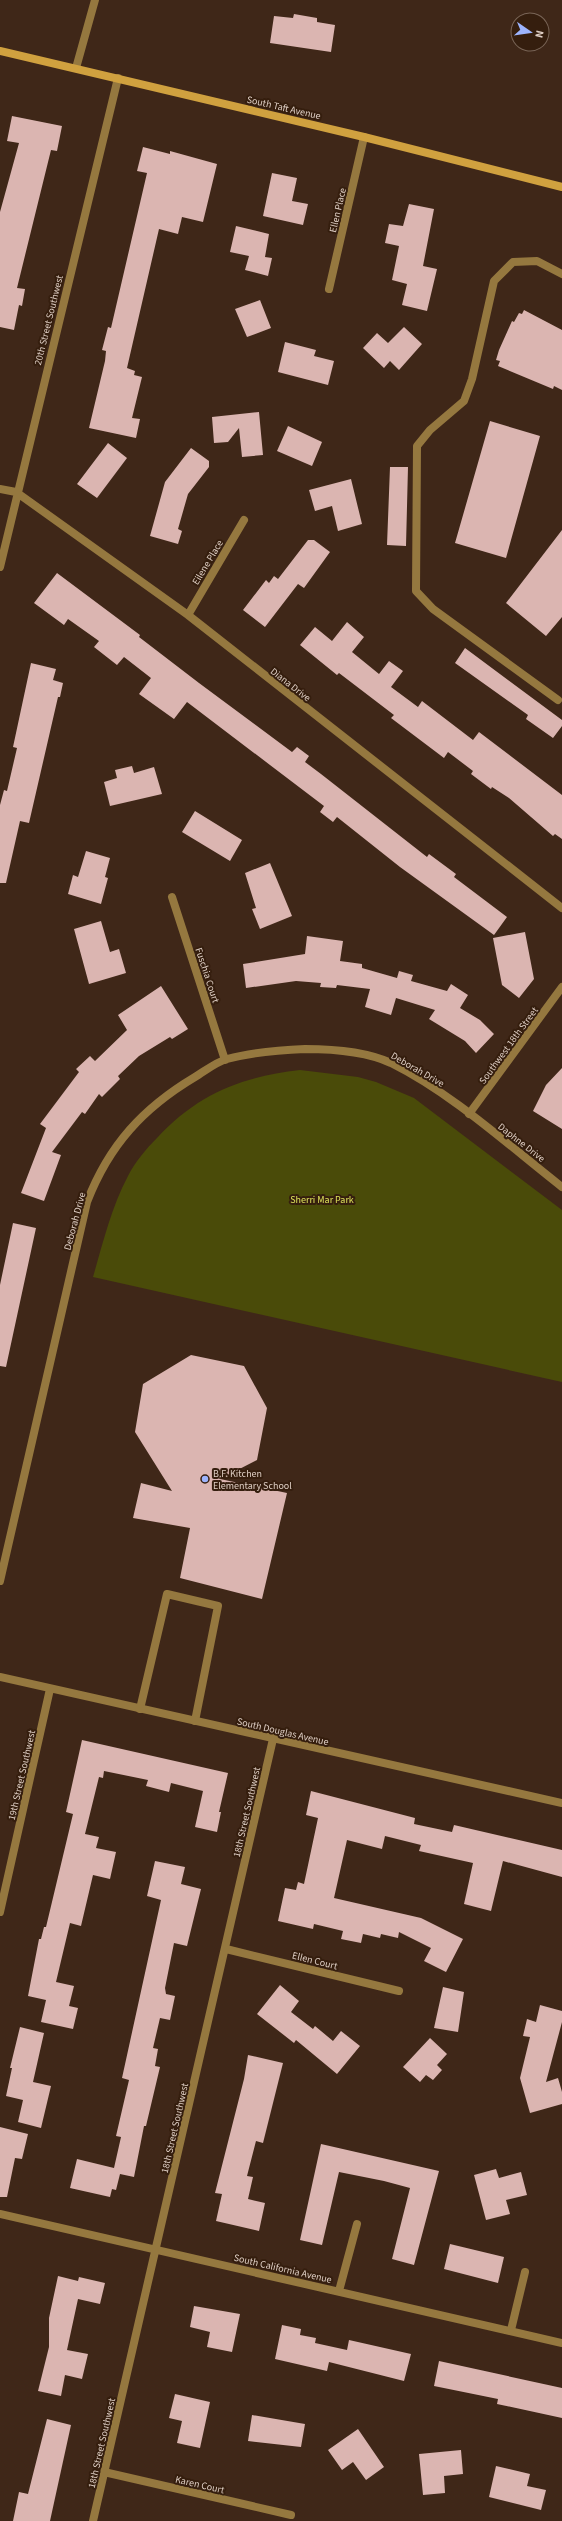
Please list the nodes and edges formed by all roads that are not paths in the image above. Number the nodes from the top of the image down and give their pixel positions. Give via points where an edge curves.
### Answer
1 (95, 0) edge
2 (0, 51) edge
3 (76, 68) junction
4 (118, 78) junction
5 (364, 137) junction
6 (562, 187) edge
7 (562, 274) edge
8 (328, 289) dead end
9 (0, 488) edge
10 (16, 492) junction
11 (244, 520) dead end
12 (0, 567) edge
13 (188, 615) junction
14 (561, 700) edge
15 (172, 897) dead end
16 (562, 908) edge
17 (562, 987) edge
18 (225, 1060) junction
19 (469, 1114) junction
20 (562, 1187) edge
21 (0, 1581) edge
22 (0, 1677) edge
23 (50, 1689) junction
24 (140, 1709) junction
25 (194, 1721) junction
26 (273, 1739) junction
27 (562, 1803) edge
28 (0, 1912) edge
29 (226, 1949) junction
30 (399, 1991) dead end
31 (0, 2214) edge
32 (357, 2224) dead end
33 (156, 2250) junction
34 (525, 2272) dead end
35 (339, 2291) junction
36 (511, 2330) junction
37 (562, 2343) edge
38 (104, 2472) junction
39 (291, 2515) dead end
40 (93, 2521) edge

1 - 3 street
2 - 3 main road, South Taft Avenue
3 - 4 main road, South Taft Avenue
4 - 5 main road, South Taft Avenue
4 - 10 street, 20th Street Southwest
5 - 6 main road, South Taft Avenue
5 - 8 street, Ellen Place
7 - 14 street via 537,261 513,262 494,281 472,379 464,401 430,430 417,446 414,564 416,591 433,609
9 - 10 street, Diana Drive
10 - 12 street, 20th Street Southwest
10 - 13 street, Diana Drive
11 - 13 street, Eilene Place
13 - 16 street, Diana Drive
15 - 18 street, Fuschia Court
17 - 19 street, Southwest 18th Street
18 - 19 street, Deborah Drive via 274,1050 326,1049 366,1056 389,1062 423,1081
18 - 21 street, Deborah Drive via 172,1091 143,1114 122,1138 95,1182 87,1202
19 - 20 street, Daphne Drive
22 - 23 street, South Douglas Avenue
23 - 24 street, South Douglas Avenue
23 - 28 street, 19th Street Southwest
24 - 25 street, South Douglas Avenue
24 - 25 street via 168,1594 218,1606
25 - 26 street, South Douglas Avenue
26 - 27 street, South Douglas Avenue
26 - 29 street, 18th Street Southwest
29 - 30 street, Ellen Court
29 - 33 street, 18th Street Southwest
31 - 33 street, South California Avenue
32 - 35 street
33 - 35 street, South California Avenue
33 - 38 street, 18th Street Southwest
34 - 36 street
35 - 36 street, South California Avenue
36 - 37 street, South California Avenue
38 - 39 street, Karen Court
38 - 40 street, 18th Street Southwest

